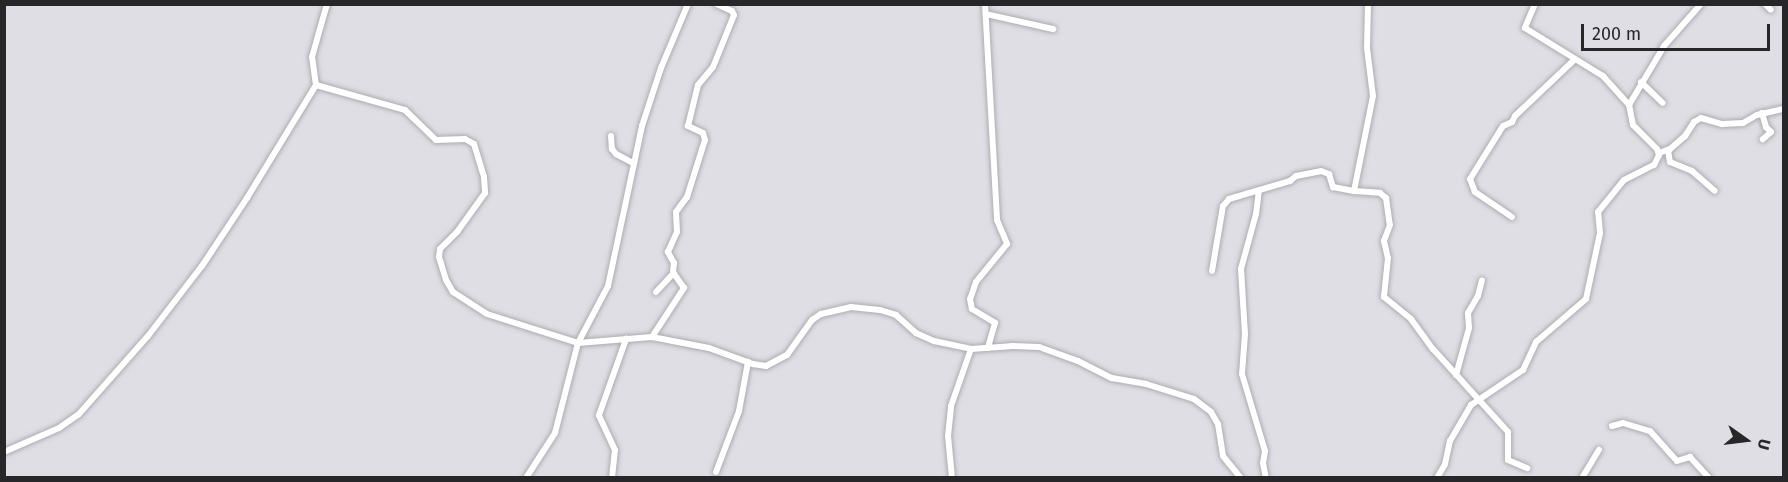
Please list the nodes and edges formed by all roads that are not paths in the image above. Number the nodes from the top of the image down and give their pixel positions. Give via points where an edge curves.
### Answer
1 (327, 4) edge
2 (688, 4) edge
3 (716, 4) edge
4 (985, 4) edge
5 (1368, 4) edge
6 (1535, 4) edge
7 (1701, 4) edge
8 (1765, 4) edge
9 (1771, 10) dead end
10 (986, 14) junction
11 (1053, 29) dead end
12 (1574, 60) junction
13 (1641, 82) junction
14 (316, 85) junction
15 (1663, 103) dead end
16 (1629, 105) junction
17 (1784, 109) edge
18 (1762, 113) junction
19 (611, 136) dead end
20 (1763, 139) dead end
21 (1668, 150) junction
22 (1659, 153) junction
23 (633, 163) junction
24 (1259, 190) junction
25 (1354, 191) junction
26 (1715, 191) dead end
27 (1512, 217) dead end
28 (1212, 270) dead end
29 (674, 273) junction
30 (1482, 280) dead end
31 (656, 292) dead end
32 (652, 337) junction
33 (626, 339) junction
34 (578, 344) junction
35 (988, 348) junction
36 (971, 349) junction
37 (747, 362) junction
38 (1456, 375) junction
39 (1478, 399) junction
40 (1612, 426) dead end
41 (1599, 450) dead end
42 (4, 452) edge
43 (1527, 468) dead end
44 (716, 472) dead end
45 (526, 477) edge
46 (612, 477) edge
47 (952, 477) edge
48 (1240, 477) edge
49 (1266, 477) edge
50 (1437, 477) edge
51 (1582, 477) edge
52 (1709, 477) edge

1 - 14 street via 312,57
2 - 23 street via 650,100
3 - 29 street via 734,15 713,67 699,84 688,124 705,138 687,197 675,213 677,232 668,252
4 - 10 street
5 - 25 street via 1373,96
6 - 12 street via 1524,28
7 - 13 street via 1664,46
8 - 9 street
10 - 11 street
10 - 35 street via 997,220 1007,244 976,282 970,299 972,309 995,323
12 - 16 street via 1606,78
12 - 27 street via 1512,122 1503,126 1470,179 1475,192
13 - 15 street
13 - 16 street
14 - 34 street via 405,110 436,140 465,139 473,143 484,177 484,193 440,251 447,283 462,300 487,314
14 - 42 street via 208,256 142,344 70,421
16 - 22 street via 1633,125
17 - 18 street
18 - 20 street via 1771,132
18 - 21 street via 1743,123 1722,124 1701,118
19 - 23 street via 615,154
21 - 22 street
21 - 26 street via 1670,162 1692,171
22 - 39 street via 1655,164 1624,180 1598,212 1600,233 1584,302 1536,342 1523,370
23 - 34 street via 608,286
24 - 25 street via 1296,176 1324,171 1333,187
24 - 28 street via 1224,203
24 - 49 street via 1240,269 1245,334 1242,374 1265,451
25 - 38 street via 1380,193 1386,198 1390,225 1384,241 1388,258 1383,287 1386,300 1411,319
29 - 31 street
29 - 32 street via 684,288
30 - 38 street via 1468,313 1469,328
32 - 33 street
32 - 37 street via 709,348
33 - 34 street
33 - 46 street via 599,415 615,449
34 - 45 street via 555,433
35 - 36 street
35 - 48 street via 1039,347 1116,380 1146,384 1194,399 1211,412 1218,424 1223,456
36 - 37 street via 921,336 886,311 851,307 814,318 789,354 775,363 763,366
36 - 47 street via 951,406 948,436
37 - 44 street via 739,411
38 - 39 street
39 - 43 street via 1508,432 1508,460
39 - 50 street via 1450,441 1445,464
40 - 52 street via 1623,423 1650,430 1677,461 1690,458
41 - 51 street

